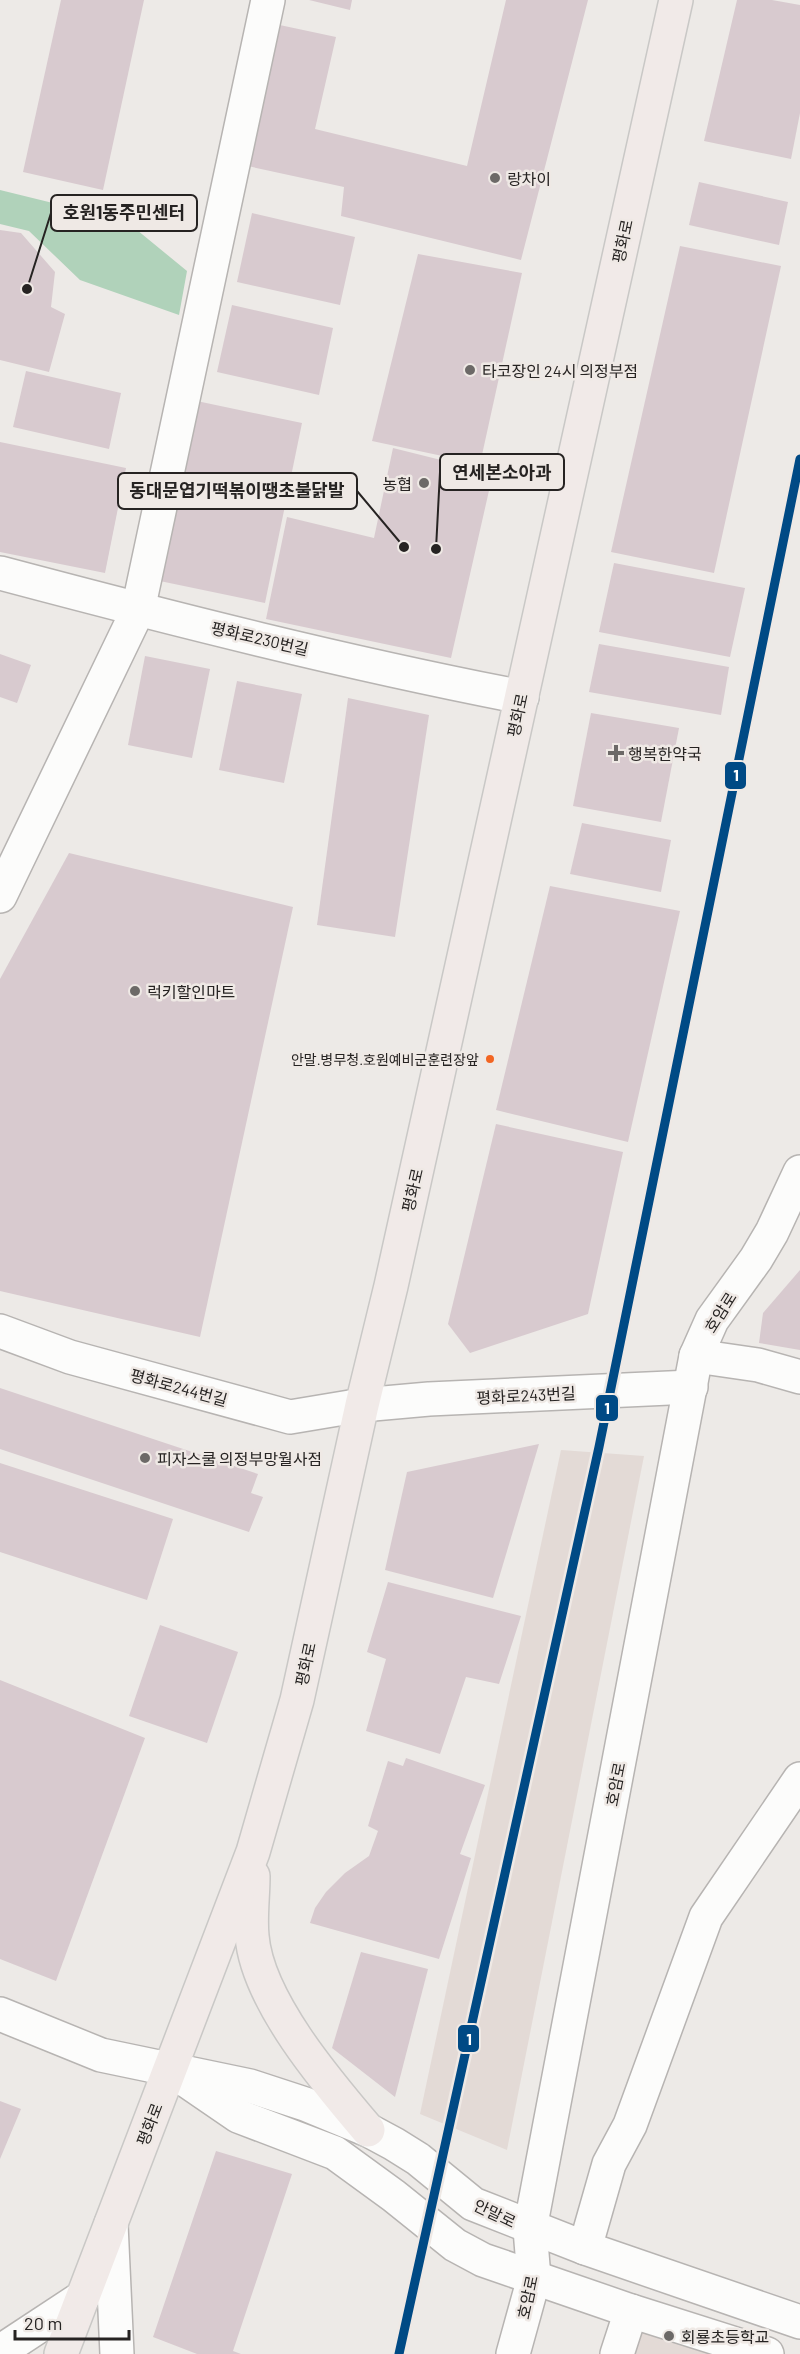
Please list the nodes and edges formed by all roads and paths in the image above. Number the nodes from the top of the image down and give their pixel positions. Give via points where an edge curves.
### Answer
1 (268, 0) edge
2 (676, 0) edge
3 (0, 573) edge
4 (138, 610) junction
5 (522, 697) junction
6 (0, 896) edge
7 (800, 1172) edge
8 (786, 1233) edge
9 (0, 1331) edge
10 (693, 1371) junction
11 (800, 1377) edge
12 (362, 1405) junction
13 (800, 1779) edge
14 (253, 1852) junction
15 (0, 2014) edge
16 (170, 2070) junction
17 (368, 2130) junction
18 (111, 2224) junction
19 (530, 2229) junction
20 (585, 2248) junction
21 (534, 2278) junction
22 (83, 2297) junction
23 (631, 2312) junction
24 (800, 2322) edge
25 (2, 2354) edge
26 (61, 2354) edge
27 (117, 2354) edge
28 (513, 2354) edge
29 (617, 2354) edge
30 (767, 2354) edge

1 - 4 street
2 - 5 main road, 평화로
3 - 4 street, 평화로230번길
4 - 5 street, 평화로230번길
4 - 6 street
5 - 12 main road, 평화로
7 - 8 street, 호암로
8 - 10 street, 호암로 via 756,1259 712,1320
9 - 12 street, 평화로244번길 via 70,1357 290,1417
10 - 11 street, 평화로243번길 via 758,1365
10 - 12 street, 평화로243번길
10 - 19 street, 호암로
12 - 14 main road, 평화로 via 297,1700
13 - 20 street via 706,1917 630,2125 609,2164
14 - 16 main road, 평화로
14 - 17 main road via 252,1937 261,1976 275,2004 331,2086
15 - 16 street, 안말로 via 101,2055
16 - 17 street, 안말로 via 250,2086
16 - 18 main road, 평화로
16 - 21 street, 안말로 via 238,2116 335,2153 455,2245 483,2260
17 - 19 street, 안말로 via 418,2159 473,2204
18 - 22 main road, 평화로
18 - 27 street
19 - 20 street, 안말로
19 - 21 street, 호암로
20 - 24 street, 안말로
21 - 23 street, 안말로
21 - 28 street, 호암로
22 - 25 street
22 - 26 main road, 평화로
23 - 29 street
23 - 30 street, 안말로

